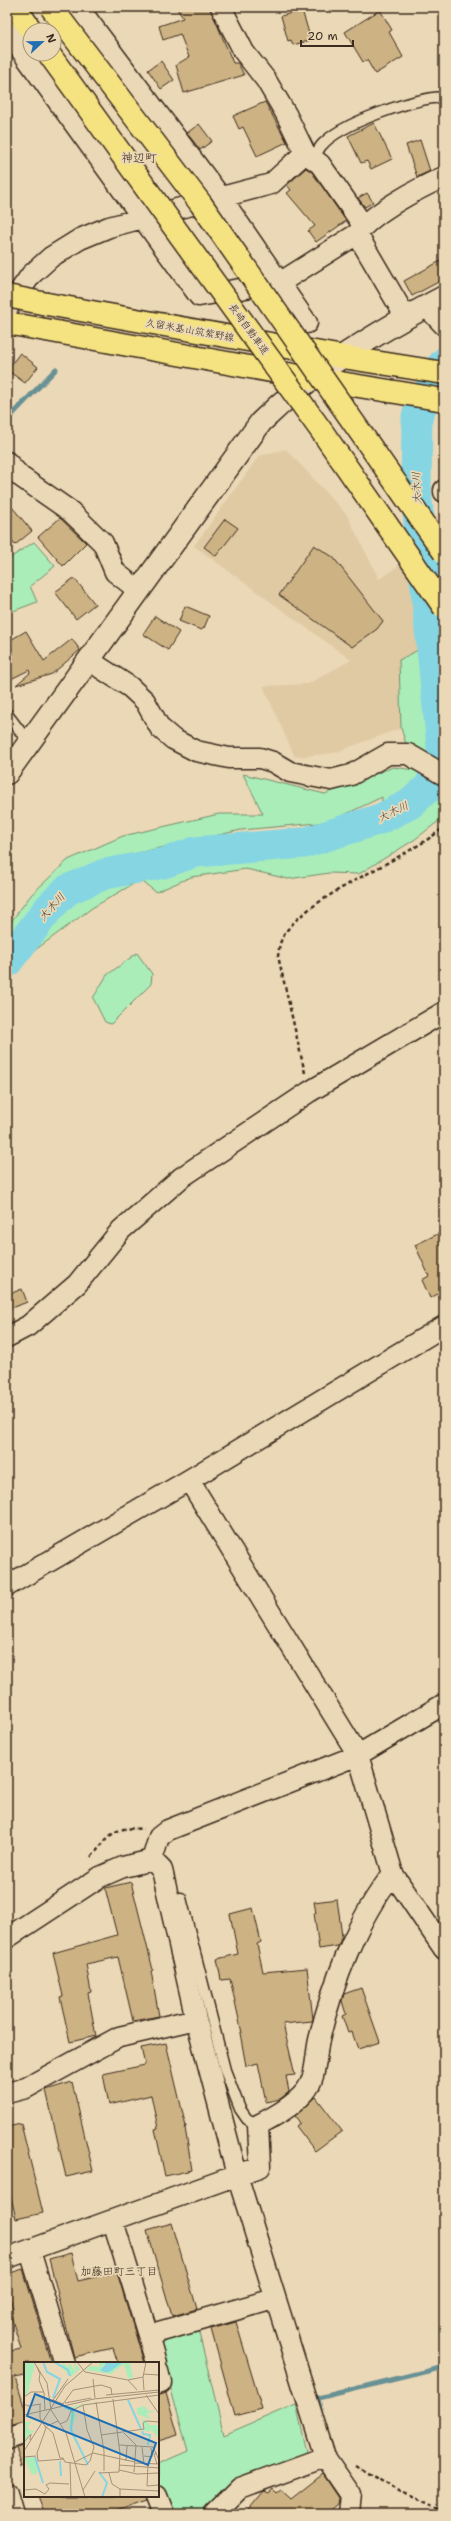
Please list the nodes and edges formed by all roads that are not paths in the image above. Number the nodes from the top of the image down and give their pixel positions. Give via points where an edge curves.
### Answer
1 (14, 7) edge
2 (51, 7) edge
3 (78, 7) edge
4 (221, 7) edge
5 (25, 22) edge
6 (7, 31) edge
7 (55, 62) edge
8 (444, 97) edge
9 (309, 156) junction
10 (444, 177) edge
11 (222, 198) junction
12 (144, 218) junction
13 (360, 230) junction
14 (281, 282) junction
15 (7, 296) edge
16 (435, 301) edge
17 (7, 308) edge
18 (405, 316) junction
19 (7, 323) edge
20 (307, 323) dead end
21 (444, 325) edge
22 (343, 357) junction
23 (444, 373) edge
24 (310, 378) junction
25 (444, 400) edge
26 (7, 462) edge
27 (444, 552) edge
28 (138, 590) junction
29 (444, 607) edge
30 (90, 661) junction
31 (7, 714) edge
32 (29, 743) junction
33 (7, 773) edge
34 (444, 775) edge
35 (444, 1012) edge
36 (444, 1326) edge
37 (7, 1337) edge
38 (189, 1480) junction
39 (7, 1586) edge
40 (444, 1704) edge
41 (358, 1755) junction
42 (152, 1860) junction
43 (393, 1874) junction
44 (169, 1900) junction
45 (7, 1938) edge
46 (444, 1949) edge
47 (196, 2019) junction
48 (7, 2093) edge
49 (258, 2125) junction
50 (237, 2175) junction
51 (113, 2221) junction
52 (30, 2251) junction
53 (7, 2258) edge
54 (274, 2299) junction
55 (148, 2335) junction
56 (64, 2362) edge
57 (156, 2362) edge
58 (159, 2375) edge
59 (159, 2384) edge
60 (24, 2433) edge
61 (7, 2439) edge
62 (325, 2457) junction
63 (7, 2493) edge
64 (157, 2497) edge
65 (13, 2514) edge
66 (164, 2514) edge
67 (214, 2514) edge
68 (349, 2514) edge

1 - 5 main road
2 - 27 main road, bridge via 201,204
3 - 11 street
4 - 9 street via 244,52 266,80
6 - 12 street
7 - 29 main road, 長崎自動車道, bridge via 323,433
8 - 9 lane via 424,98 354,123
9 - 11 street via 271,184
9 - 13 street via 336,184
10 - 13 street via 415,191
11 - 12 street
11 - 14 street
12 - 14 street via 199,296
12 - 17 street via 109,227 80,239 51,257 31,275
13 - 14 street
13 - 18 street
14 - 20 street
15 - 22 main road, 久留米基山筑紫野線, bridge
16 - 18 street
16 - 21 street
18 - 22 street
19 - 24 main road
22 - 23 main road, 久留米基山筑紫野線
22 - 24 street
24 - 25 main road
24 - 28 street via 261,422
26 - 28 street via 21,477 70,511 102,543 115,572
28 - 30 street
30 - 32 street
30 - 34 street via 130,687 145,701 160,728 172,739 196,751 229,758 260,758 290,772 331,780 351,775 388,754 408,754
31 - 32 lane
32 - 33 street
35 - 37 street via 309,1092 182,1177 121,1230 77,1284 28,1326
36 - 38 street
38 - 39 street
38 - 41 street
40 - 41 street
41 - 42 street via 165,1833 159,1837
41 - 43 street
42 - 44 street via 162,1870
42 - 45 street via 123,1867 100,1877
43 - 46 street
43 - 49 street via 372,1904 343,1964 319,2040 315,2069 305,2091 283,2112
44 - 47 street
44 - 49 lane via 181,1898 225,2070 240,2109 247,2119
47 - 48 street via 119,2037 26,2088
47 - 50 street
49 - 50 street via 260,2167
50 - 51 street
50 - 54 street
51 - 52 street
51 - 55 street
52 - 53 street
52 - 56 street
54 - 55 street
54 - 62 street
55 - 57 street
58 - 59 street
60 - 61 street
62 - 67 street via 240,2488
62 - 68 street via 351,2495
63 - 65 street
64 - 66 street

